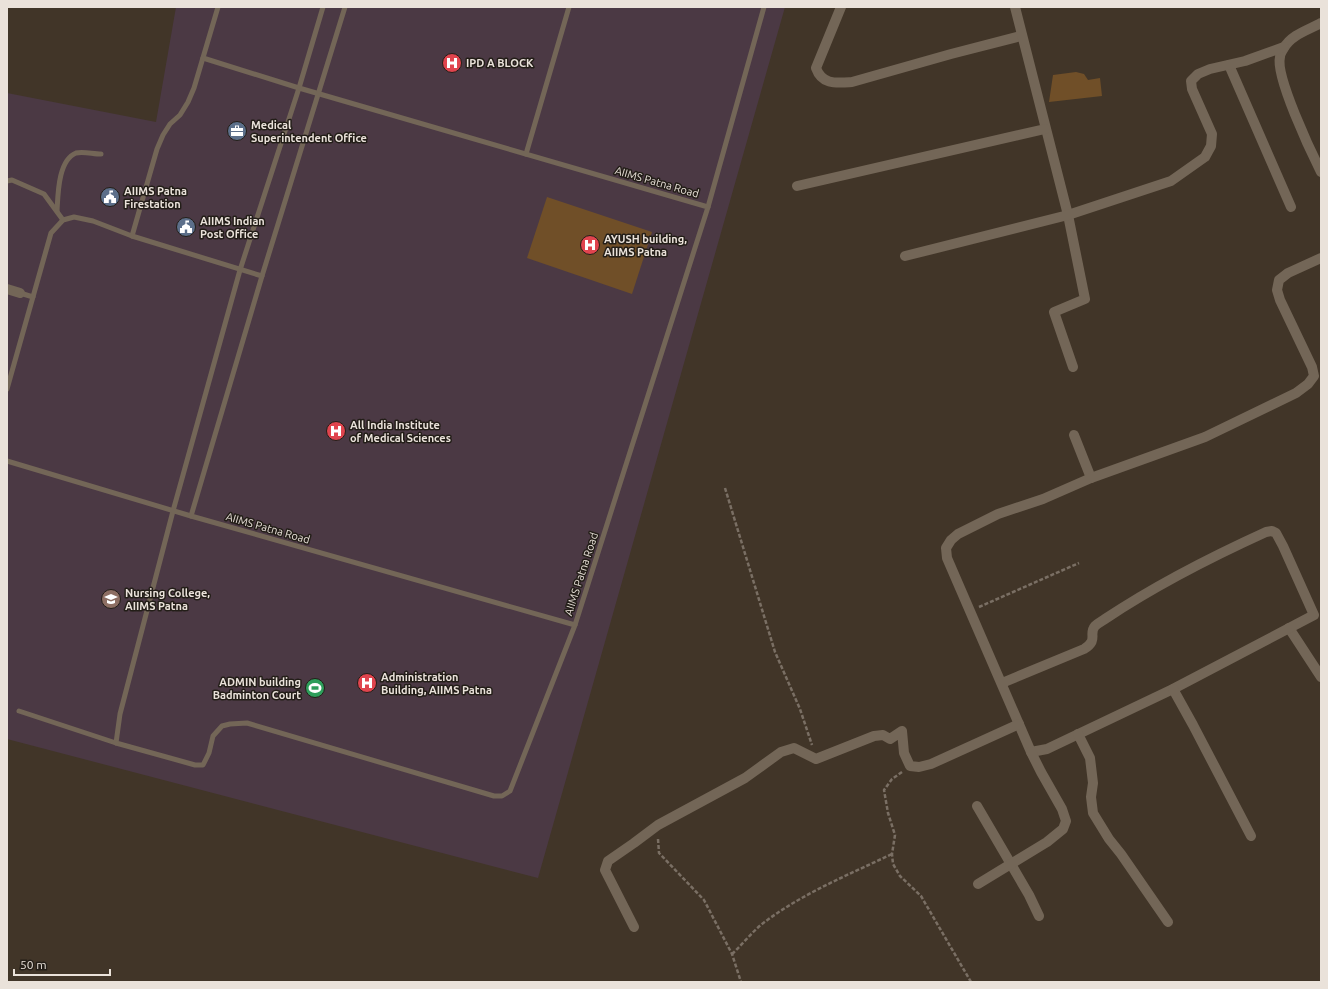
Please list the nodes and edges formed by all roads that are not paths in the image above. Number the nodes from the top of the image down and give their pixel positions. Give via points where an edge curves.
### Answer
1 (218, 7) edge
2 (323, 7) edge
3 (345, 7) edge
4 (569, 7) edge
5 (764, 7) edge
6 (841, 7) edge
7 (1015, 7) edge
8 (1321, 23) edge
9 (1021, 36) junction
10 (1284, 47) junction
11 (203, 58) junction
12 (1229, 65) junction
13 (299, 88) junction
14 (318, 94) junction
15 (1045, 129) junction
16 (101, 154) dead end
17 (526, 154) junction
18 (1321, 172) edge
19 (7, 181) edge
20 (796, 186) dead end
21 (708, 207) junction
22 (1291, 207) dead end
23 (57, 211) junction
24 (1068, 215) junction
25 (63, 220) junction
26 (132, 236) junction
27 (905, 256) dead end
28 (1321, 258) edge
29 (240, 270) junction
30 (262, 276) junction
31 (7, 289) edge
32 (20, 293) joint
33 (33, 297) junction
34 (1072, 367) dead end
35 (7, 389) edge
36 (1074, 435) dead end
37 (7, 461) edge
38 (1091, 478) junction
39 (173, 511) junction
40 (191, 516) junction
41 (575, 625) junction
42 (1289, 628) junction
43 (1321, 677) edge
44 (1002, 683) junction
45 (1173, 689) junction
46 (18, 711) dead end
47 (1019, 724) junction
48 (1078, 734) junction
49 (116, 743) junction
50 (1031, 752) junction
51 (977, 806) dead end
52 (1250, 836) dead end
53 (1011, 864) junction
54 (978, 884) dead end
55 (1039, 916) dead end
56 (1168, 922) dead end
57 (634, 927) dead end

1 - 11 lane
2 - 13 lane
3 - 14 lane
4 - 17 lane
5 - 21 lane
6 - 9 street via 816,68 826,81 838,83 852,82
7 - 9 street
8 - 10 street via 1292,38
9 - 15 street
10 - 12 street
10 - 18 street via 1280,69 1301,128
11 - 13 lane, AIIMS Patna Road
11 - 26 lane via 188,102 180,115 170,124 157,149
12 - 22 street
12 - 24 street via 1198,74 1192,81 1192,89 1212,134 1211,146 1205,157 1171,181
13 - 14 lane, AIIMS Patna Road
13 - 29 lane
14 - 17 lane, AIIMS Patna Road
14 - 30 lane
15 - 20 street
15 - 24 street
16 - 23 lane via 83,152 67,160 61,174
17 - 21 lane, AIIMS Patna Road
19 - 23 lane via 12,180 44,194
21 - 41 lane, AIIMS Patna Road
23 - 25 lane
24 - 27 street
24 - 34 street via 1085,299 1054,312
25 - 26 lane via 74,217 93,221
25 - 33 lane via 51,234
26 - 29 lane
28 - 38 street via 1278,280 1280,300 1312,367 1314,376 1308,384 1296,393 1205,437
29 - 30 lane
29 - 39 lane
30 - 40 lane
31 - 32 street
32 - 33 lane
33 - 35 lane
36 - 38 street
37 - 39 lane, AIIMS Patna Road
38 - 44 street via 1043,499 998,514 958,534 946,548 947,558
39 - 40 lane, AIIMS Patna Road
39 - 49 lane via 120,714
40 - 41 lane, AIIMS Patna Road
41 - 49 lane via 510,791 502,796 494,796 247,723 222,726 213,736 203,765
42 - 43 street
42 - 44 street via 1314,615 1283,546 1276,533 1272,531 1215,555 1107,618 1095,626 1093,641 1084,649
42 - 45 street
44 - 47 street
45 - 48 street
45 - 52 street
46 - 49 lane
47 - 50 street
47 - 57 street via 919,767 910,766 904,753 902,731 890,739 884,735 874,736 816,759 794,748 781,752 745,778 658,824 608,861 605,870
48 - 50 street via 1047,749
48 - 56 street via 1090,758 1093,783 1090,798 1093,813
50 - 53 street via 1066,821 1056,836
51 - 53 street
53 - 54 street
53 - 55 street

